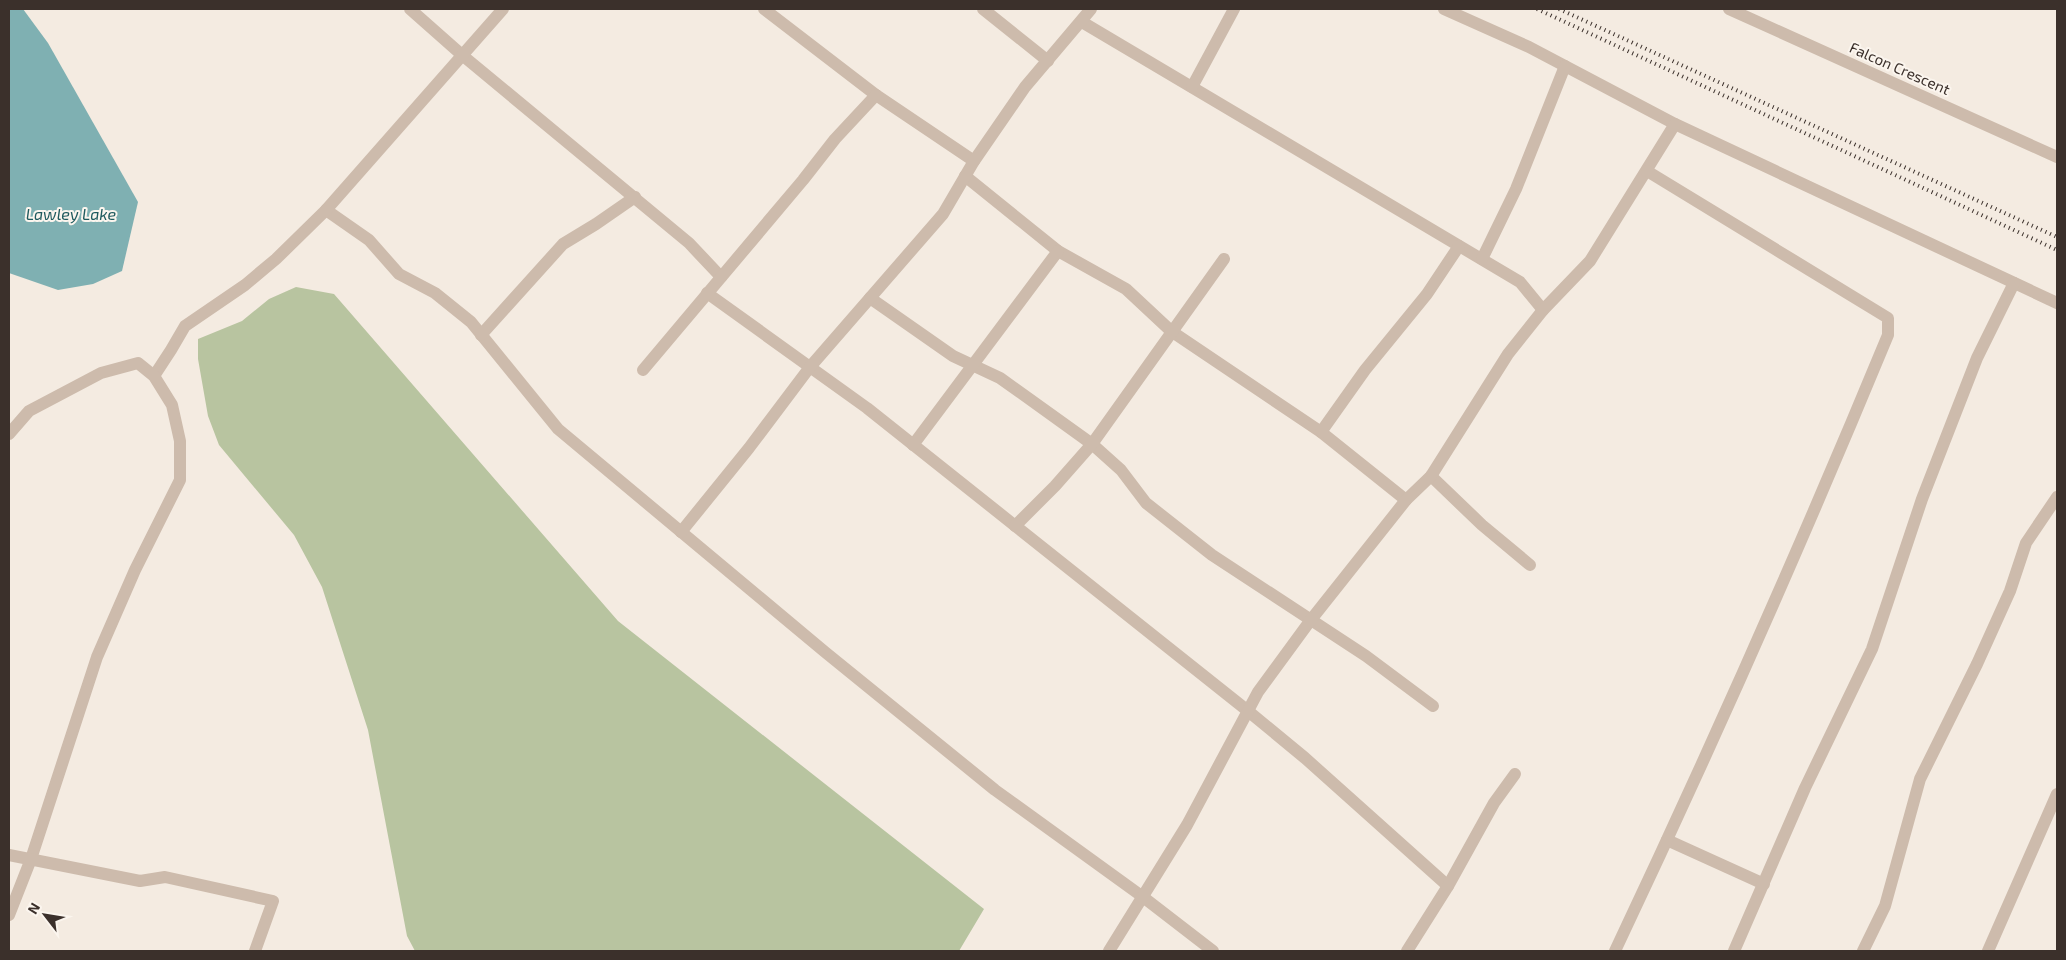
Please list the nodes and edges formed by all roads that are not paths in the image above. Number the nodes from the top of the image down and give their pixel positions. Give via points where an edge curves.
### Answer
1 (410, 9) edge
2 (503, 9) edge
3 (764, 9) edge
4 (983, 9) edge
5 (1091, 9) edge
6 (1234, 9) edge
7 (1444, 9) edge
8 (1729, 9) edge
9 (1082, 22) junction
10 (462, 55) junction
11 (1048, 61) junction
12 (1565, 66) junction
13 (1192, 87) junction
14 (876, 95) junction
15 (1675, 124) junction
16 (2057, 157) edge
17 (974, 160) junction
18 (1647, 171) junction
19 (966, 176) junction
20 (635, 197) junction
21 (326, 210) junction
22 (1459, 246) junction
23 (1058, 251) junction
24 (1224, 259) dead end
25 (1482, 259) junction
26 (721, 277) junction
27 (2014, 283) junction
28 (707, 292) junction
29 (870, 298) junction
30 (2057, 303) edge
31 (1543, 310) junction
32 (1171, 331) junction
33 (481, 335) junction
34 (974, 366) junction
35 (810, 367) junction
36 (643, 370) dead end
37 (154, 376) junction
38 (1321, 432) junction
39 (9, 434) edge
40 (1092, 444) junction
41 (913, 445) junction
42 (1431, 476) junction
43 (2057, 497) edge
44 (1406, 500) junction
45 (1014, 526) junction
46 (681, 532) junction
47 (1530, 565) dead end
48 (1310, 621) junction
49 (1433, 706) dead end
50 (1248, 711) junction
51 (1515, 774) dead end
52 (2057, 794) edge
53 (1668, 840) junction
54 (9, 855) edge
55 (31, 858) junction
56 (1764, 884) junction
57 (1448, 886) junction
58 (1143, 897) junction
59 (9, 915) edge
60 (255, 951) edge
61 (1109, 951) edge
62 (1213, 951) edge
63 (1407, 951) edge
64 (1615, 951) edge
65 (1734, 951) edge
66 (1863, 951) edge
67 (1988, 951) edge

1 - 10 street
2 - 10 street
3 - 14 street
4 - 11 street
5 - 9 street
6 - 13 street
7 - 12 street
8 - 16 street, Falcon Crescent
9 - 11 street
9 - 13 street
10 - 20 street
10 - 21 street
11 - 17 street via 1025,87
12 - 15 street
12 - 25 street via 1516,189
13 - 22 street
14 - 17 street
14 - 26 street via 835,139
15 - 18 street
15 - 27 street
17 - 19 street
18 - 31 street via 1590,261
18 - 53 street via 1888,318 1888,335 1815,510
19 - 23 street
19 - 29 street via 943,214
20 - 26 street via 689,243
20 - 33 street via 563,244
21 - 33 street via 369,240 399,274 435,293 471,322
21 - 37 street via 246,285 185,326
22 - 25 street
22 - 38 street via 1427,294
23 - 32 street via 1126,289
23 - 34 street
24 - 32 street
25 - 31 street via 1520,282
26 - 28 street
27 - 30 street
27 - 56 street via 1977,358 1922,499 1872,649 1805,788
28 - 35 street
28 - 36 street
29 - 34 street via 953,356
29 - 35 street
31 - 42 street via 1508,354
32 - 38 street
32 - 40 street
33 - 46 street via 558,430
34 - 40 street via 1000,378
34 - 41 street
35 - 41 street
35 - 46 street
37 - 39 street via 138,363 101,373 29,411
37 - 55 street via 172,404 180,441 180,480 97,657
38 - 44 street
40 - 45 street
40 - 48 street via 1121,470 1146,504 1212,555
41 - 45 street
42 - 44 street
42 - 47 street
43 - 66 street via 2026,542 2010,591 1920,779 1885,906
44 - 48 street
45 - 50 street
46 - 58 street via 994,790
48 - 49 street via 1366,656
48 - 50 street via 1258,692
50 - 57 street
50 - 58 street via 1188,825
51 - 57 street via 1494,803
52 - 67 street
53 - 56 street
53 - 64 street
54 - 55 street
55 - 59 street
55 - 60 street via 140,881 165,877 274,901
56 - 65 street
57 - 63 street
58 - 61 street
58 - 62 street

